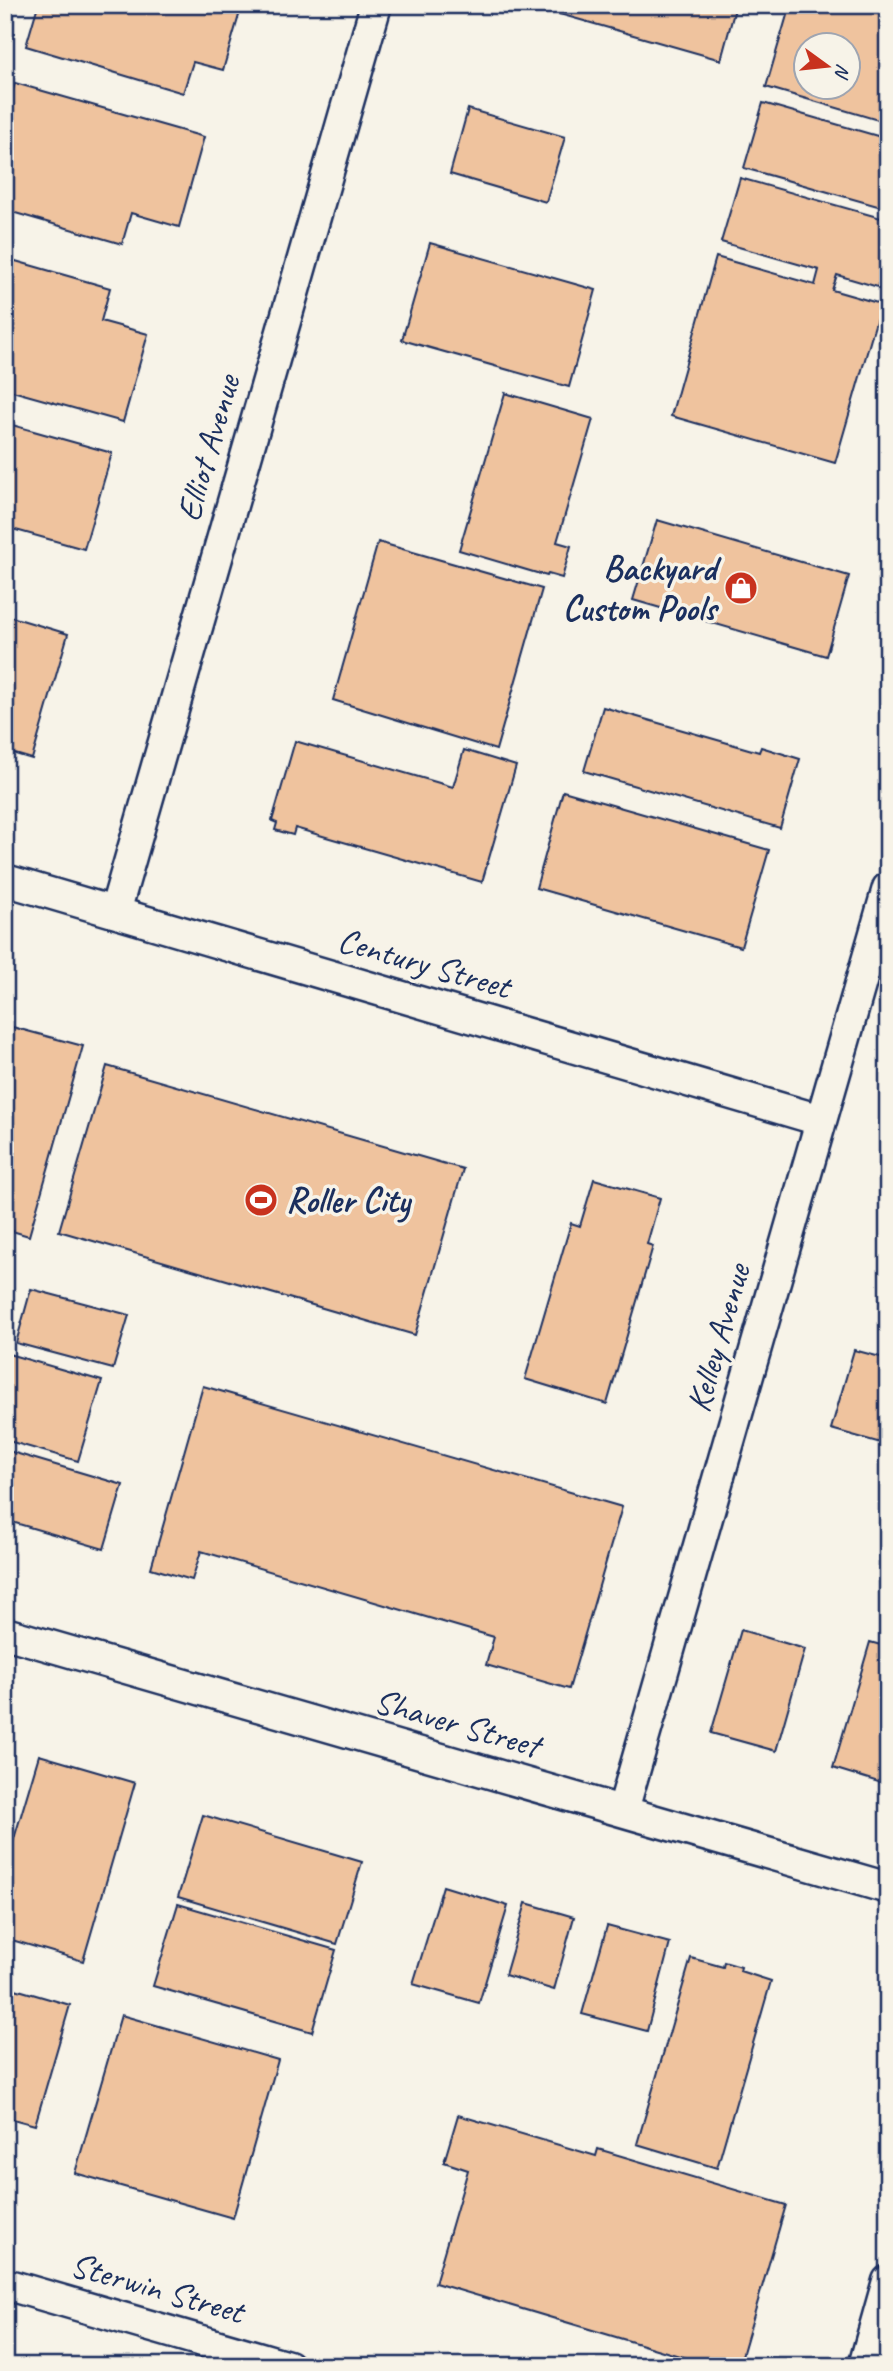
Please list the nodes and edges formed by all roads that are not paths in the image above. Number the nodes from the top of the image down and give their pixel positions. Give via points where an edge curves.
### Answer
1 (376, 5) edge
2 (5, 880) edge
3 (888, 888) edge
4 (115, 912) junction
5 (820, 1120) junction
6 (5, 1633) edge
7 (623, 1810) junction
8 (888, 1888) edge
9 (888, 2281) edge
10 (5, 2284) edge
11 (288, 2366) edge
12 (864, 2366) edge

1 - 4 street, Elliot Avenue
2 - 4 street, Century Street
3 - 5 street, Kelley Avenue
4 - 5 street, Century Street
5 - 7 street, Kelley Avenue
6 - 7 street, Shaver Street
7 - 8 street, Shaver Street
9 - 12 street
10 - 11 street, Sterwin Street

